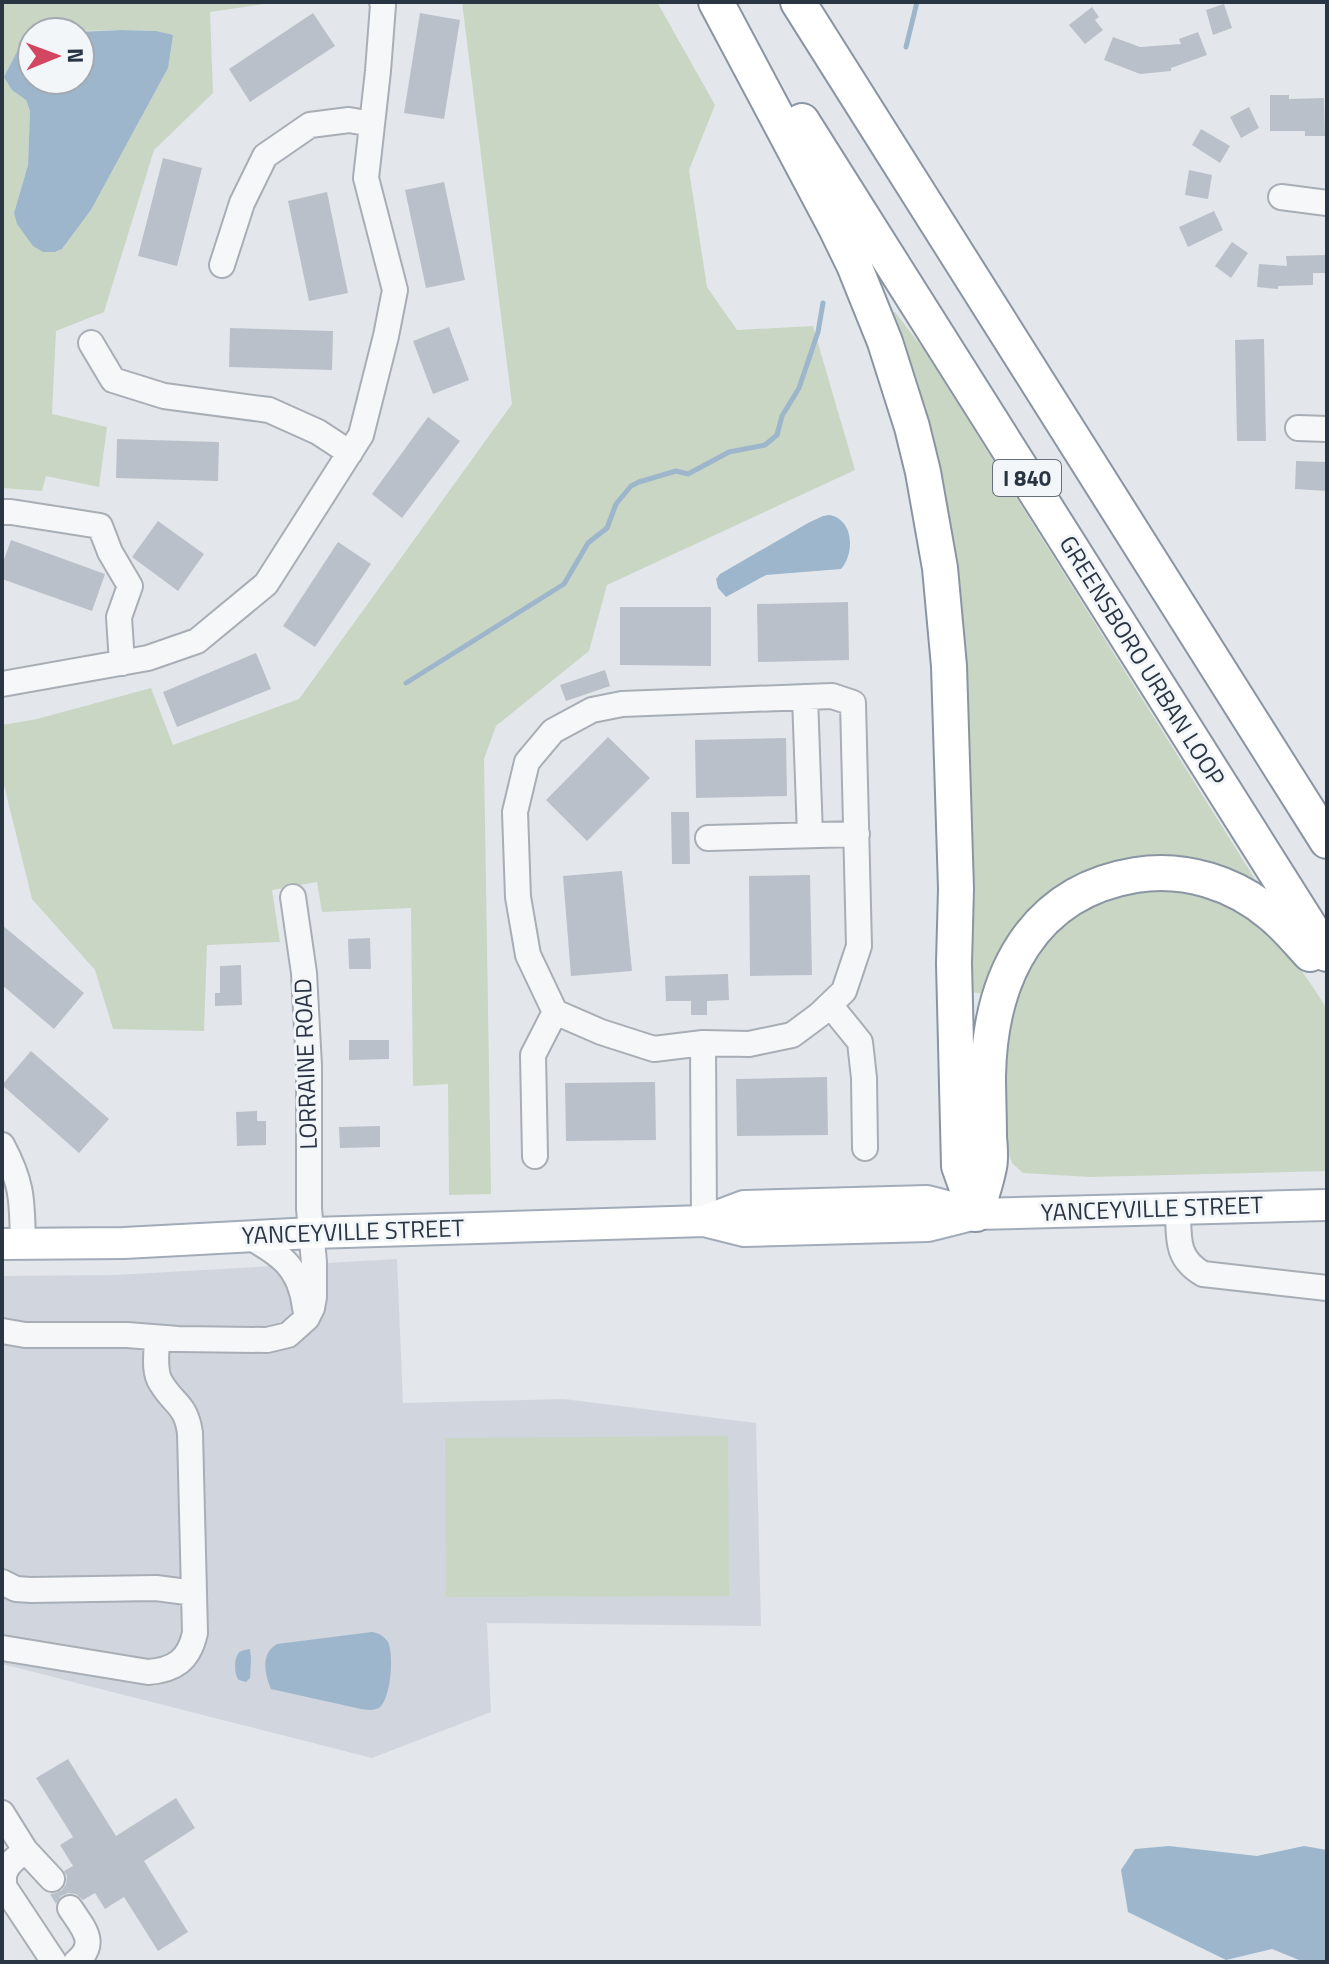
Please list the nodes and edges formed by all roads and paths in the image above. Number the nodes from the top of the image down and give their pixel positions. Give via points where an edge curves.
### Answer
1 (382, 2) edge
2 (716, 2) edge
3 (727, 2) edge
4 (798, 2) edge
5 (372, 124) junction
6 (1281, 197) dead end
7 (1327, 203) edge
8 (222, 265) dead end
9 (91, 343) dead end
10 (1298, 428) dead end
11 (1327, 429) edge
12 (350, 453) junction
13 (2, 512) edge
14 (122, 663) junction
15 (2, 684) edge
16 (805, 697) junction
17 (857, 834) junction
18 (810, 835) junction
19 (708, 838) dead end
20 (1327, 841) edge
21 (293, 897) dead end
22 (1327, 954) edge
23 (1327, 973) edge
24 (830, 1005) junction
25 (555, 1012) junction
26 (703, 1043) junction
27 (2, 1145) edge
28 (865, 1148) dead end
29 (535, 1156) dead end
30 (1327, 1205) edge
31 (1178, 1209) junction
32 (976, 1214) junction
33 (704, 1221) junction
34 (312, 1233) junction
35 (248, 1236) junction
36 (13, 1244) edge
37 (1327, 1288) edge
38 (307, 1318) junction
39 (14, 1333) edge
40 (157, 1338) junction
41 (2, 1345) edge
42 (2, 1582) edge
43 (194, 1593) junction
44 (2, 1648) edge
45 (2, 1813) edge
46 (25, 1850) junction
47 (52, 1879) dead end
48 (70, 1908) dead end
49 (54, 1962) edge
50 (76, 1962) edge

1 - 5 street
2 - 32 highway via 859,278 885,342 923,472 940,568 949,666 959,1166
3 - 22 highway, GREENSBORO URBAN LOOP / I 840
4 - 20 highway, I 840
5 - 8 street via 349,120 310,125 265,156 242,203
5 - 12 street via 366,178 395,290 361,435
6 - 7 street
9 - 12 street via 113,380 164,396 269,410
10 - 11 street
12 - 14 street via 266,584 197,641
13 - 14 street via 100,526 130,586 119,617
14 - 15 street
16 - 17 street via 832,696 853,703
16 - 18 street
16 - 25 street via 622,704 592,710 553,731 527,762 515,812 518,897 528,955
17 - 18 street
17 - 24 street via 859,946 844,991
18 - 19 street
21 - 34 street, LORRAINE ROAD via 307,1012
23 - 32 highway via 1274,916 1205,879 1144,874 1106,882 1070,899 1026,940 999,994 989,1054 990,1165
24 - 26 street via 792,1035 749,1044
24 - 28 street via 860,1042
25 - 26 street via 654,1049
25 - 29 street via 533,1055
26 - 33 street
27 - 36 street via 20,1183
30 - 31 main road, YANCEYVILLE STREET
31 - 32 main road, YANCEYVILLE STREET
31 - 37 street via 1183,1256 1203,1274
32 - 33 main road, YANCEYVILLE STREET via 928,1226 744,1231
33 - 34 main road, YANCEYVILLE STREET
34 - 35 main road, YANCEYVILLE STREET
34 - 38 street, LORRAINE ROAD via 314,1297
35 - 36 main road, YANCEYVILLE STREET
35 - 38 street via 294,1271
38 - 40 street via 288,1335 267,1340
39 - 40 street
39 - 41 street
40 - 43 street via 158,1375 188,1421
42 - 43 street via 31,1590 156,1588
43 - 44 street via 192,1644 186,1656 163,1671
45 - 46 street
46 - 47 street
46 - 49 street via 3,1871 2,1879
48 - 50 street via 89,1942

